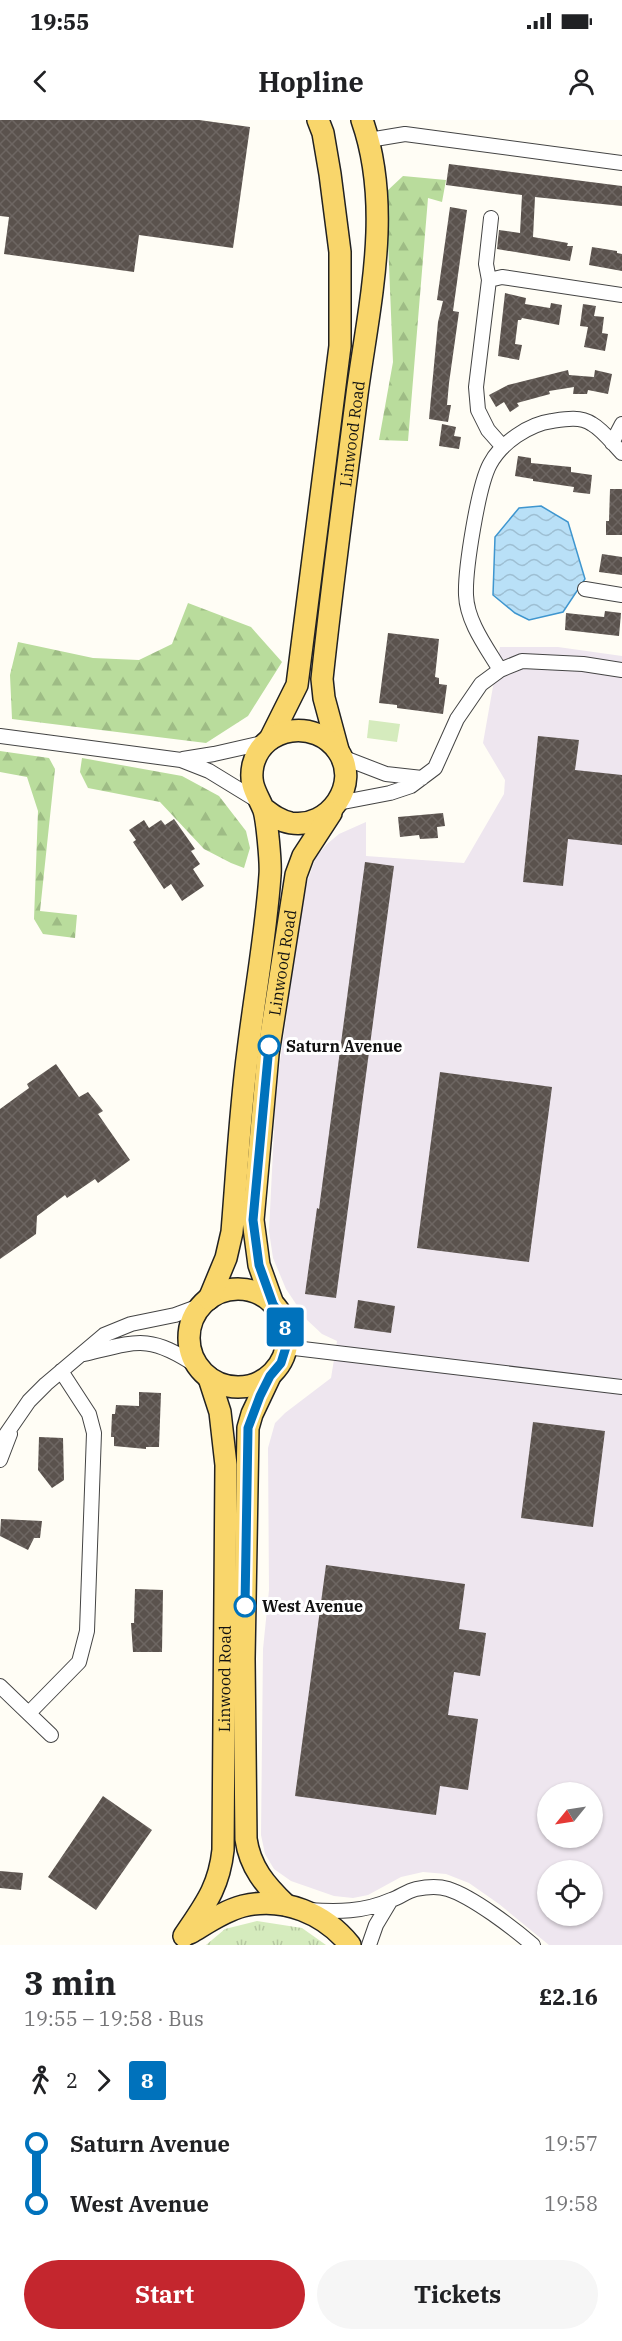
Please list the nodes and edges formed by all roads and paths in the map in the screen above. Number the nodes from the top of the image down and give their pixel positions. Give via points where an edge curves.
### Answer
1 (318, 120) edge
2 (366, 130) edge
3 (622, 163) edge
4 (491, 218) dead end
5 (489, 280) junction
6 (622, 295) edge
7 (622, 424) edge
8 (503, 447) junction
9 (617, 448) edge
10 (585, 589) dead end
11 (622, 594) edge
12 (500, 670) junction
13 (622, 670) edge
14 (0, 736) edge
15 (269, 740) junction
16 (340, 754) junction
17 (181, 760) junction
18 (422, 778) junction
19 (261, 805) junction
20 (336, 805) junction
21 (206, 1302) junction
22 (273, 1304) junction
23 (286, 1347) junction
24 (84, 1354) junction
25 (61, 1371) junction
26 (203, 1372) junction
27 (270, 1376) junction
28 (622, 1387) edge
29 (19, 1414) junction
30 (0, 1443) edge
31 (0, 1460) edge
32 (0, 1686) edge
33 (29, 1713) junction
34 (51, 1735) dead end
35 (391, 1900) junction
36 (293, 1907) junction
37 (180, 1941) edge
38 (350, 1945) edge
39 (369, 1945) edge
40 (533, 1945) edge

1 - 15 main road, Linwood Road via 340,252 340,346 297,685
2 - 3 street
2 - 16 main road, Linwood Road via 375,170 377,250 322,679
4 - 5 street via 486,264
5 - 6 street via 502,276
5 - 8 street via 476,387 478,410
7 - 9 street
8 - 9 street via 544,422 577,418 593,424
8 - 12 street via 490,464 481,490 466,597 475,626
10 - 11 street
12 - 13 street via 522,661
12 - 18 street via 481,684 457,718 435,768
14 - 17 street
15 - 16 main road via 298,729 327,739
15 - 17 street
15 - 19 main road via 253,764 251,779
16 - 18 street via 386,774
16 - 20 main road via 346,779
17 - 19 street via 208,771
18 - 20 street via 390,793
19 - 20 main road via 276,818 307,823 322,818
19 - 21 main road, Linwood Road via 271,873 247,1054 232,1232 226,1258
20 - 22 main road, Linwood Road via 303,856 296,875 268,1054 253,1220 259,1265
21 - 22 main road via 230,1290 246,1290
21 - 24 street via 175,1315 115,1329
21 - 26 main road via 189,1333 190,1350
22 - 23 main road via 287,1332
23 - 27 main road via 281,1363
23 - 28 street
24 - 25 street
24 - 26 street via 151,1342 173,1351
25 - 29 street
25 - 33 street via 88,1414 94,1433 87,1631 79,1662
26 - 27 main road via 224,1385 240,1388
26 - 37 main road, Linwood Road via 220,1412 226,1465 223,1850 215,1888
27 - 36 main road, Linwood Road via 248,1428 246,1839 253,1866 269,1888
29 - 30 street
29 - 31 street
32 - 33 street
33 - 34 street
35 - 36 street via 354,1911
35 - 39 street
35 - 40 street via 418,1889 448,1889
36 - 37 main road via 244,1906 228,1911
36 - 38 main road via 322,1919

